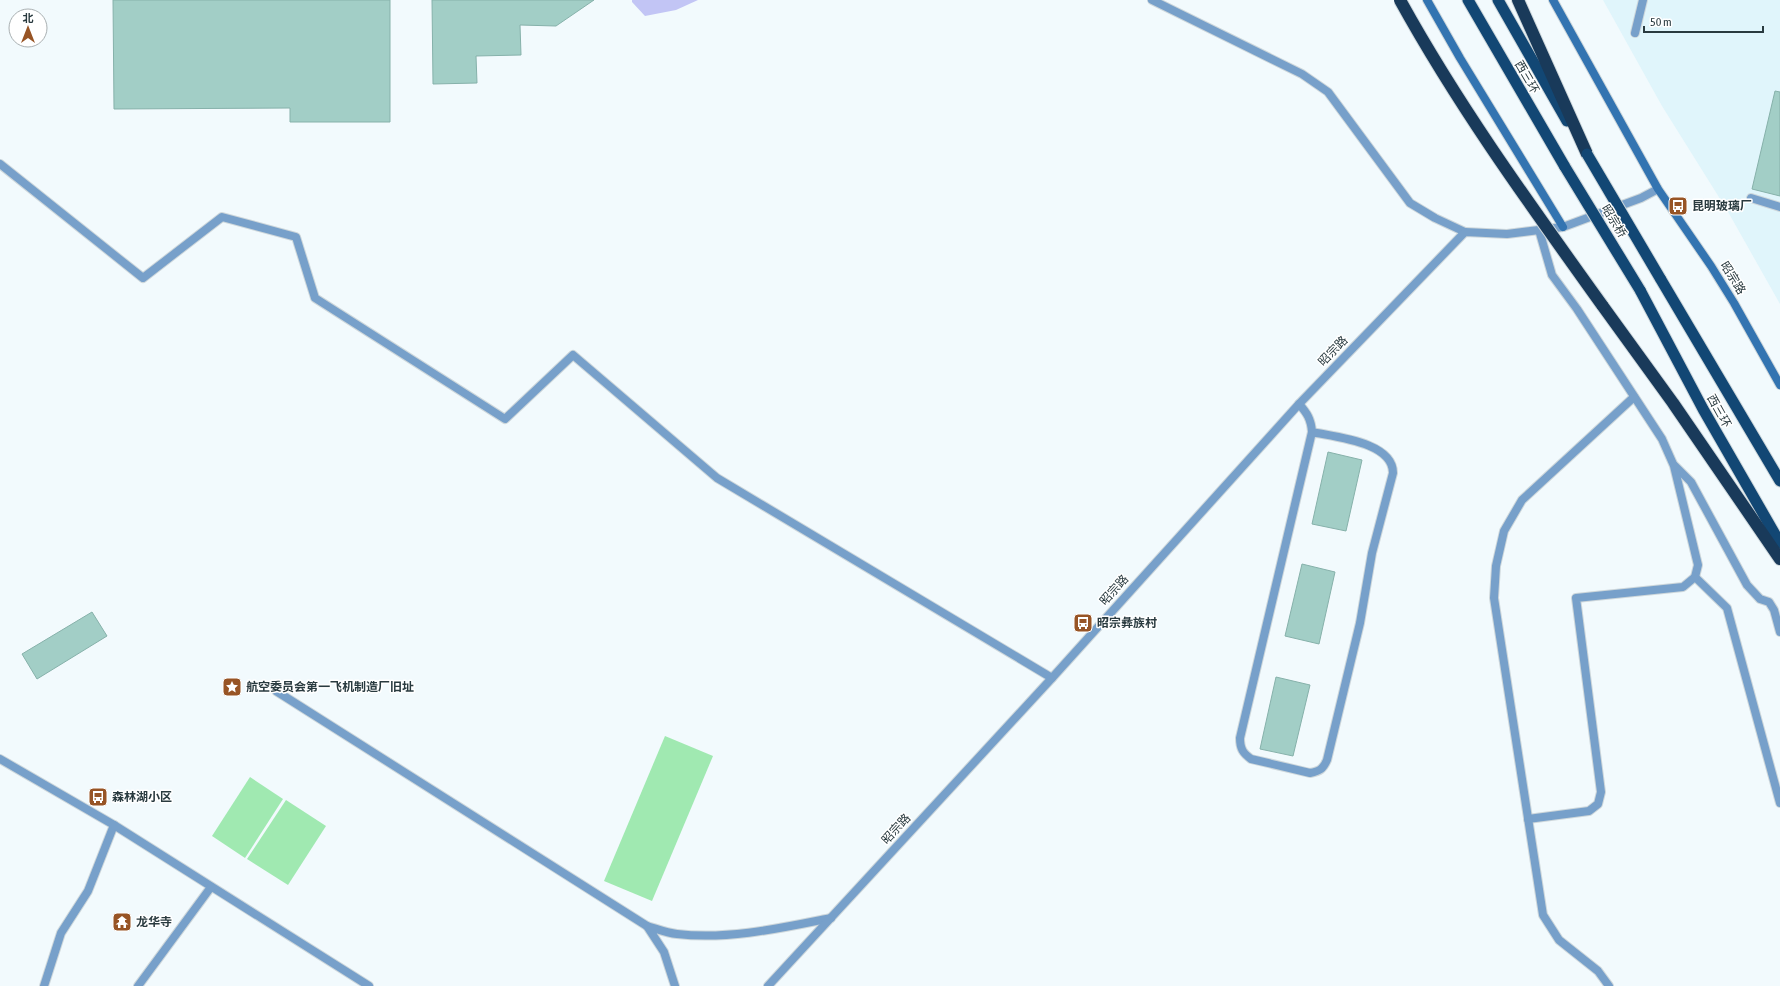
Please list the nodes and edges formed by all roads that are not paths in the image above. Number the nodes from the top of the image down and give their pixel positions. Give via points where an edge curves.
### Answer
1 (1152, 0) edge
2 (1400, 0) edge
3 (1427, 0) edge
4 (1468, 0) edge
5 (1498, 0) edge
6 (1518, 0) edge
7 (1553, 0) edge
8 (1643, 0) edge
9 (1635, 33) dead end
10 (1587, 154) junction
11 (0, 164) edge
12 (1565, 167) joint
13 (1658, 189) junction
14 (1751, 198) dead end
15 (1780, 207) edge
16 (1563, 227) junction
17 (1539, 230) junction
18 (1465, 232) junction
19 (1660, 278) joint
20 (1640, 290) joint
21 (1780, 385) edge
22 (1634, 397) junction
23 (1299, 404) junction
24 (1312, 432) junction
25 (1674, 466) junction
26 (1780, 481) edge
27 (1780, 543) edge
28 (1780, 559) edge
29 (1695, 577) junction
30 (1780, 632) edge
31 (1052, 678) junction
32 (276, 691) dead end
33 (0, 759) edge
34 (1780, 803) edge
35 (1528, 819) junction
36 (114, 825) junction
37 (211, 887) junction
38 (831, 918) junction
39 (647, 926) junction
40 (44, 986) edge
41 (138, 986) edge
42 (369, 986) edge
43 (675, 986) edge
44 (768, 986) edge
45 (1609, 986) edge

1 - 18 street via 1302,74 1328,92 1410,203
2 - 28 highway, bridge via 1496,156 1673,403
3 - 16 main road
4 - 12 highway, 西三环
5 - 10 highway, 西三环
6 - 10 highway
7 - 13 main road, 昭宗路
8 - 9 street
10 - 19 highway, 昭宗桥, bridge
11 - 31 street via 143,278 222,217 296,237 315,298 505,419 573,356 717,478
12 - 20 highway, 昭宗桥, bridge
13 - 16 street via 1641,198
13 - 21 main road, 昭宗路 via 1730,296
14 - 15 street
16 - 17 street
17 - 18 street via 1507,234
17 - 22 street via 1552,275
18 - 23 street, 昭宗路
19 - 26 highway, 西三环
20 - 27 highway, 西三环 via 1703,409
22 - 25 street via 1662,439
22 - 35 street via 1522,500 1504,531 1496,566 1494,598
23 - 24 street via 1311,421
23 - 31 street, 昭宗路
24 - 24 street via 1240,738 1243,753 1251,759 1310,773 1318,772 1327,760 1360,623 1372,553 1393,473 1393,466 1384,453 1370,446
25 - 29 street via 1698,565
25 - 30 street via 1691,482 1747,585 1760,599 1769,602
29 - 34 street via 1727,608
29 - 35 street via 1683,587 1576,598 1601,792 1598,804 1589,811
31 - 38 street, 昭宗路
32 - 39 street
33 - 36 street
35 - 45 street via 1543,915 1559,940 1598,971
36 - 37 street
36 - 40 street via 88,892 62,933
37 - 41 street
37 - 42 street
38 - 39 street via 761,931 705,936 675,934
38 - 44 street, 昭宗路
39 - 43 street via 664,952

